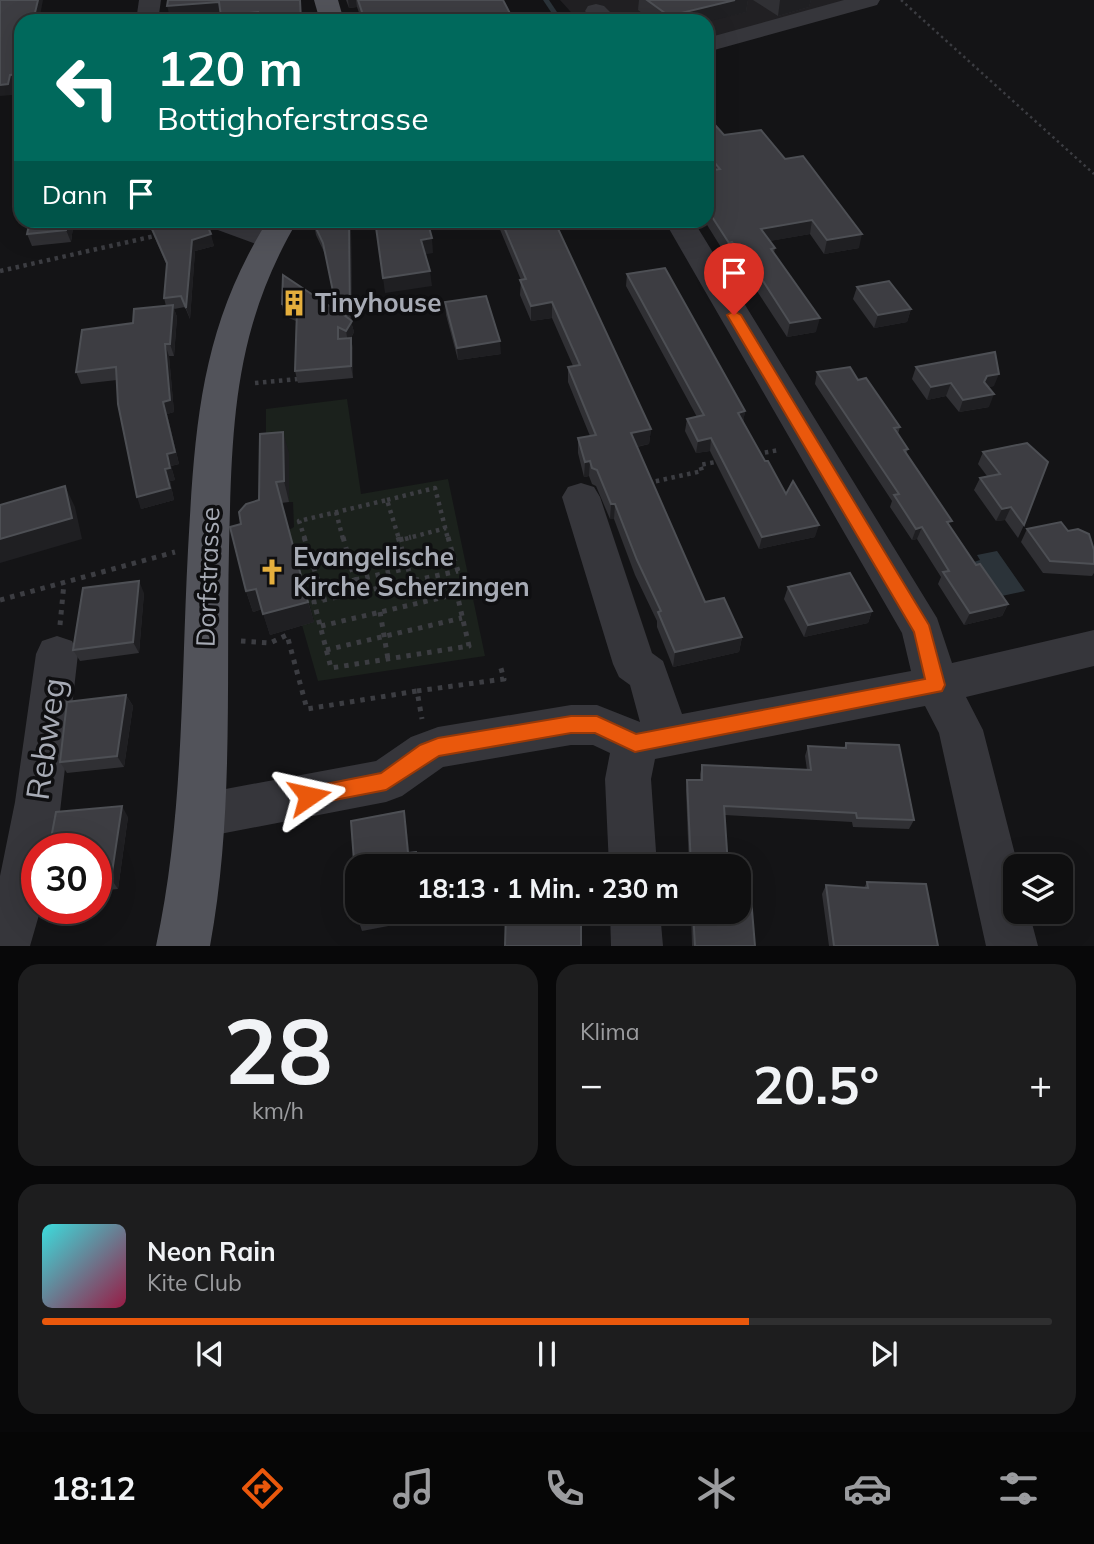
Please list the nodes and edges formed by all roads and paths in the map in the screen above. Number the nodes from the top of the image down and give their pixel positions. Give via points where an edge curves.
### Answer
1 (869, 0) edge
2 (901, 0) edge
3 (714, 44) edge
4 (1094, 174) edge
5 (187, 228) edge
6 (683, 228) edge
7 (276, 230) edge
8 (0, 271) edge
9 (298, 379) edge
10 (265, 382) dead end
11 (811, 444) junction
12 (749, 456) edge
13 (725, 460) edge
14 (581, 497) joint
15 (387, 500) junction
16 (336, 512) junction
17 (446, 528) junction
18 (399, 540) junction
19 (177, 551) dead end
20 (452, 552) junction
21 (404, 554) junction
22 (407, 565) junction
23 (351, 566) junction
24 (458, 570) junction
25 (355, 580) junction
26 (412, 580) junction
27 (64, 583) junction
28 (358, 592) junction
29 (457, 594) junction
30 (0, 600) edge
31 (324, 600) junction
32 (380, 612) junction
33 (462, 618) junction
34 (321, 626) junction
35 (384, 636) junction
36 (233, 639) dead end
37 (1094, 648) edge
38 (326, 650) junction
39 (57, 654) joint
40 (388, 659) junction
41 (500, 665) dead end
42 (936, 685) junction
43 (417, 691) junction
44 (424, 731) dead end
45 (651, 740) junction
46 (199, 816) junction
47 (632, 854) edge
48 (636, 924) edge
49 (4, 946) edge
50 (183, 946) edge
51 (637, 946) edge
52 (1012, 946) edge

1 - 3 street
2 - 4 path
5 - 8 path
6 - 11 street
7 - 46 main road, Dorfstrasse via 247,283 224,359 214,436
9 - 10 path
11 - 12 path
11 - 42 street via 922,630
13 - 14 path via 700,465 702,471
14 - 45 street via 634,664 648,674
15 - 16 path
15 - 17 path via 435,488
15 - 18 path
16 - 23 path
16 - 31 path via 299,521
17 - 18 path
17 - 20 path
18 - 21 path
19 - 27 path
20 - 22 path
20 - 24 path
21 - 22 path
21 - 23 path
22 - 25 path
22 - 26 path
23 - 25 path
24 - 26 path
24 - 29 path via 467,585
25 - 28 path
26 - 28 path
27 - 30 path
27 - 39 path
28 - 31 path
29 - 32 path
29 - 33 path
31 - 34 path via 314,602
32 - 34 path
32 - 35 path
33 - 35 path
33 - 40 path via 469,646
34 - 38 path
35 - 38 path
35 - 40 path
36 - 43 path via 270,643 286,633 307,709
37 - 42 street
38 - 40 path via 331,668
39 - 49 street, Rebweg via 28,865
41 - 43 path via 504,679
42 - 45 street
42 - 52 street via 961,730
43 - 44 path
45 - 46 street via 597,725 571,725 427,752 386,781
45 - 47 street via 628,779
46 - 50 main road, Dorfstrasse
48 - 51 street

